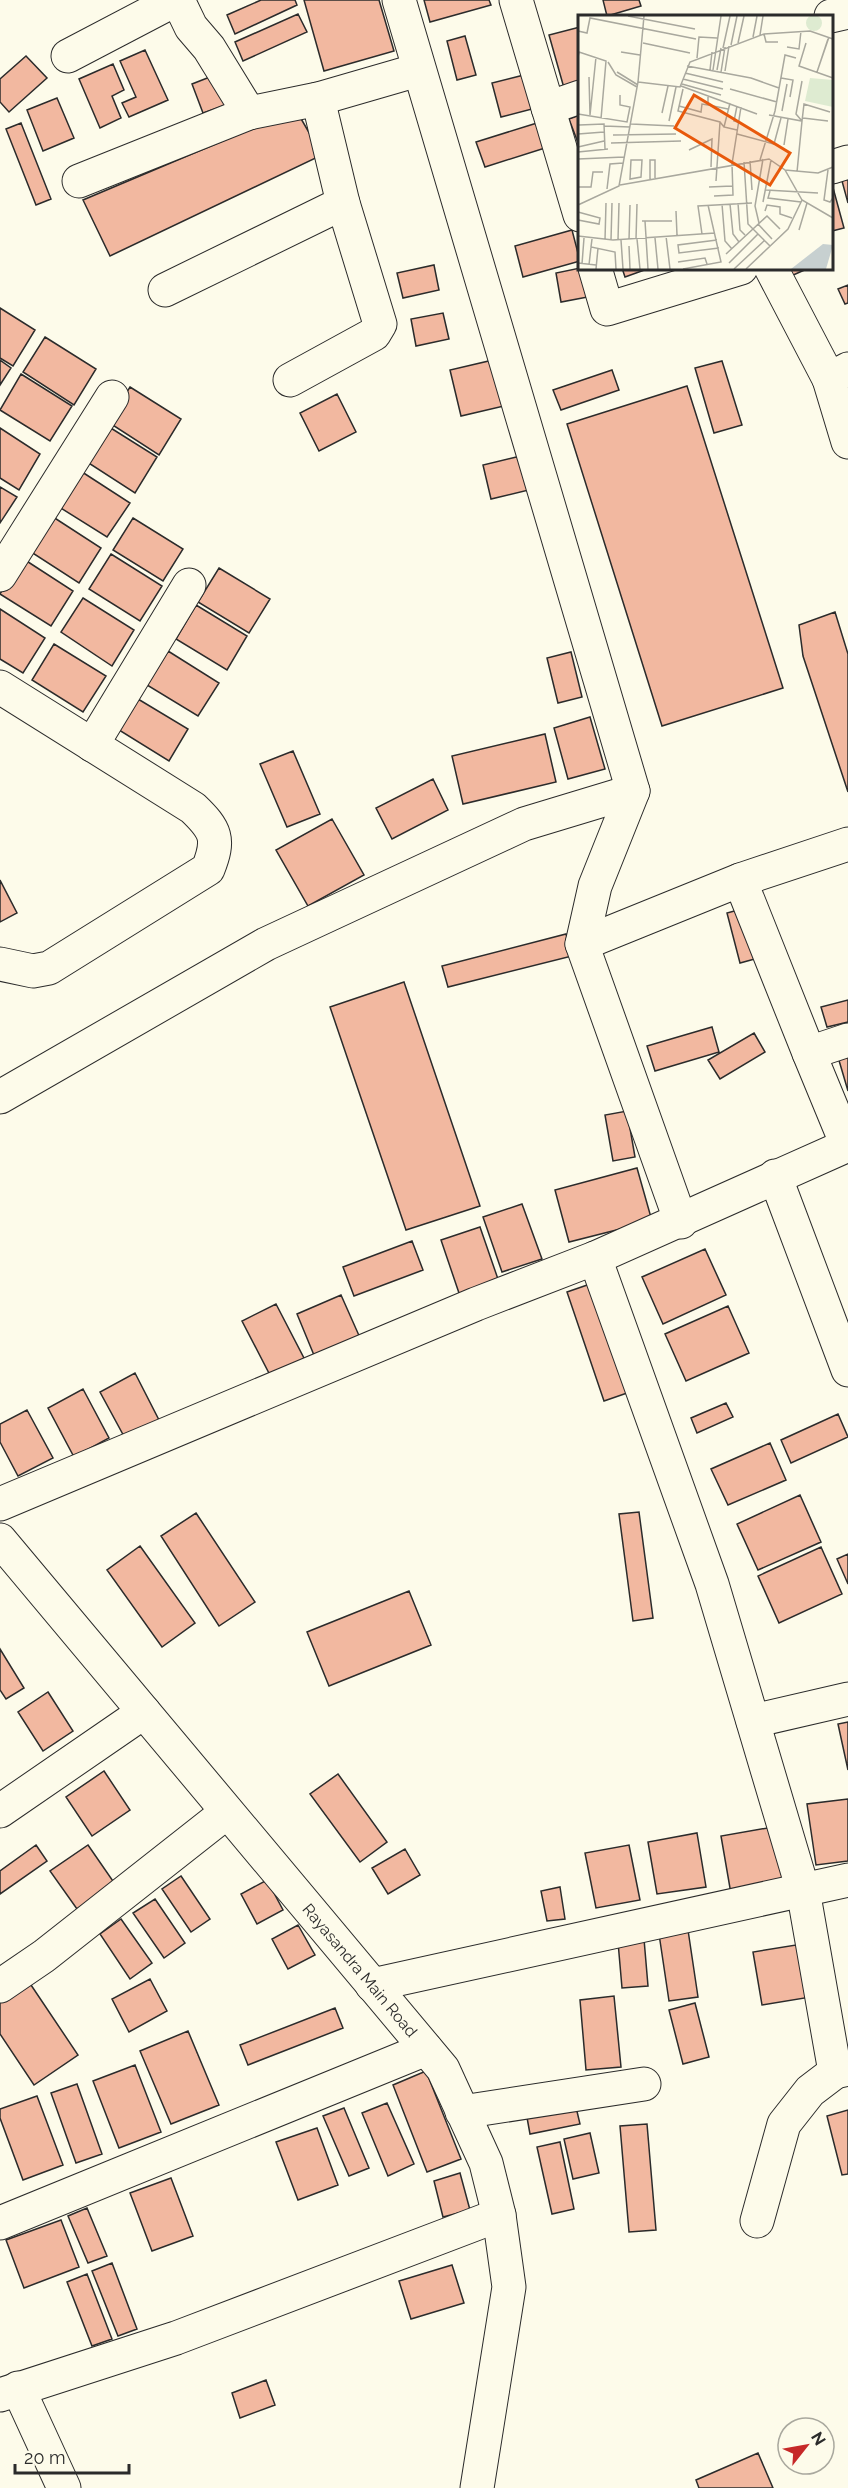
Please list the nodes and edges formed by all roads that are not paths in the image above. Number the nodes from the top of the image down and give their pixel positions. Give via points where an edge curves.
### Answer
1 (177, 0) edge
2 (399, 0) edge
3 (516, 0) edge
4 (848, 12) edge
5 (833, 16) edge
6 (68, 56) dead end
7 (418, 70) junction
8 (578, 97) edge
9 (318, 99) junction
10 (548, 108) junction
11 (249, 113) junction
12 (848, 162) edge
13 (833, 166) edge
14 (79, 181) dead end
15 (343, 203) junction
16 (578, 212) edge
17 (596, 270) edge
18 (734, 270) edge
19 (772, 270) edge
20 (165, 290) dead end
21 (838, 374) edge
22 (290, 380) dead end
23 (112, 397) dead end
24 (848, 442) edge
25 (0, 575) edge
26 (189, 585) dead end
27 (0, 687) edge
28 (92, 745) junction
29 (633, 791) junction
30 (848, 843) edge
31 (740, 880) junction
32 (582, 944) junction
33 (0, 964) edge
34 (848, 1040) edge
35 (809, 1053) junction
36 (0, 1097) edge
37 (848, 1145) edge
38 (775, 1176) junction
39 (681, 1222) junction
40 (595, 1258) junction
41 (848, 1370) edge
42 (0, 1503) edge
43 (0, 1540) edge
44 (848, 1699) edge
45 (144, 1712) junction
46 (753, 1721) junction
47 (0, 1811) edge
48 (227, 1812) junction
49 (848, 1880) edge
50 (803, 1890) junction
51 (372, 1985) junction
52 (0, 1986) edge
53 (426, 2049) junction
54 (841, 2071) edge
55 (644, 2084) dead end
56 (462, 2112) junction
57 (499, 2216) junction
58 (757, 2221) dead end
59 (0, 2223) edge
60 (9, 2391) edge
61 (64, 2488) edge
62 (477, 2488) edge

1 - 6 street
1 - 11 street
2 - 7 street
3 - 10 street
4 - 5 street
7 - 9 street
7 - 29 street
8 - 10 street
9 - 11 street
9 - 15 street
10 - 16 street
11 - 14 street
12 - 13 street
15 - 20 street
15 - 22 street via 380,324 374,334
17 - 18 street via 607,309
19 - 21 street
21 - 24 street
23 - 25 street
26 - 28 street
27 - 28 street
28 - 33 street via 193,808 210,825 217,848 208,868 49,968 33,971
29 - 32 street via 595,885
29 - 36 street via 524,824 266,944
30 - 31 street
31 - 32 street
31 - 35 street
32 - 39 street
34 - 35 street
35 - 37 street
37 - 38 street
38 - 39 street
38 - 41 street
39 - 40 street
40 - 42 street
40 - 46 street via 712,1584
43 - 45 street, Rayasandra Main Road
44 - 46 street
45 - 47 street
45 - 48 street, Rayasandra Main Road
46 - 50 street
48 - 51 street, Rayasandra Main Road
48 - 52 street
49 - 50 street
50 - 51 street
50 - 54 street
51 - 53 street, Rayasandra Main Road
53 - 56 street, Rayasandra Main Road via 442,2069
53 - 59 street
54 - 58 street via 810,2091 784,2124
55 - 56 street
56 - 57 street, Rayasandra Main Road via 486,2163
57 - 60 street via 176,2338
57 - 62 street, Rayasandra Main Road via 508,2287
60 - 61 street

